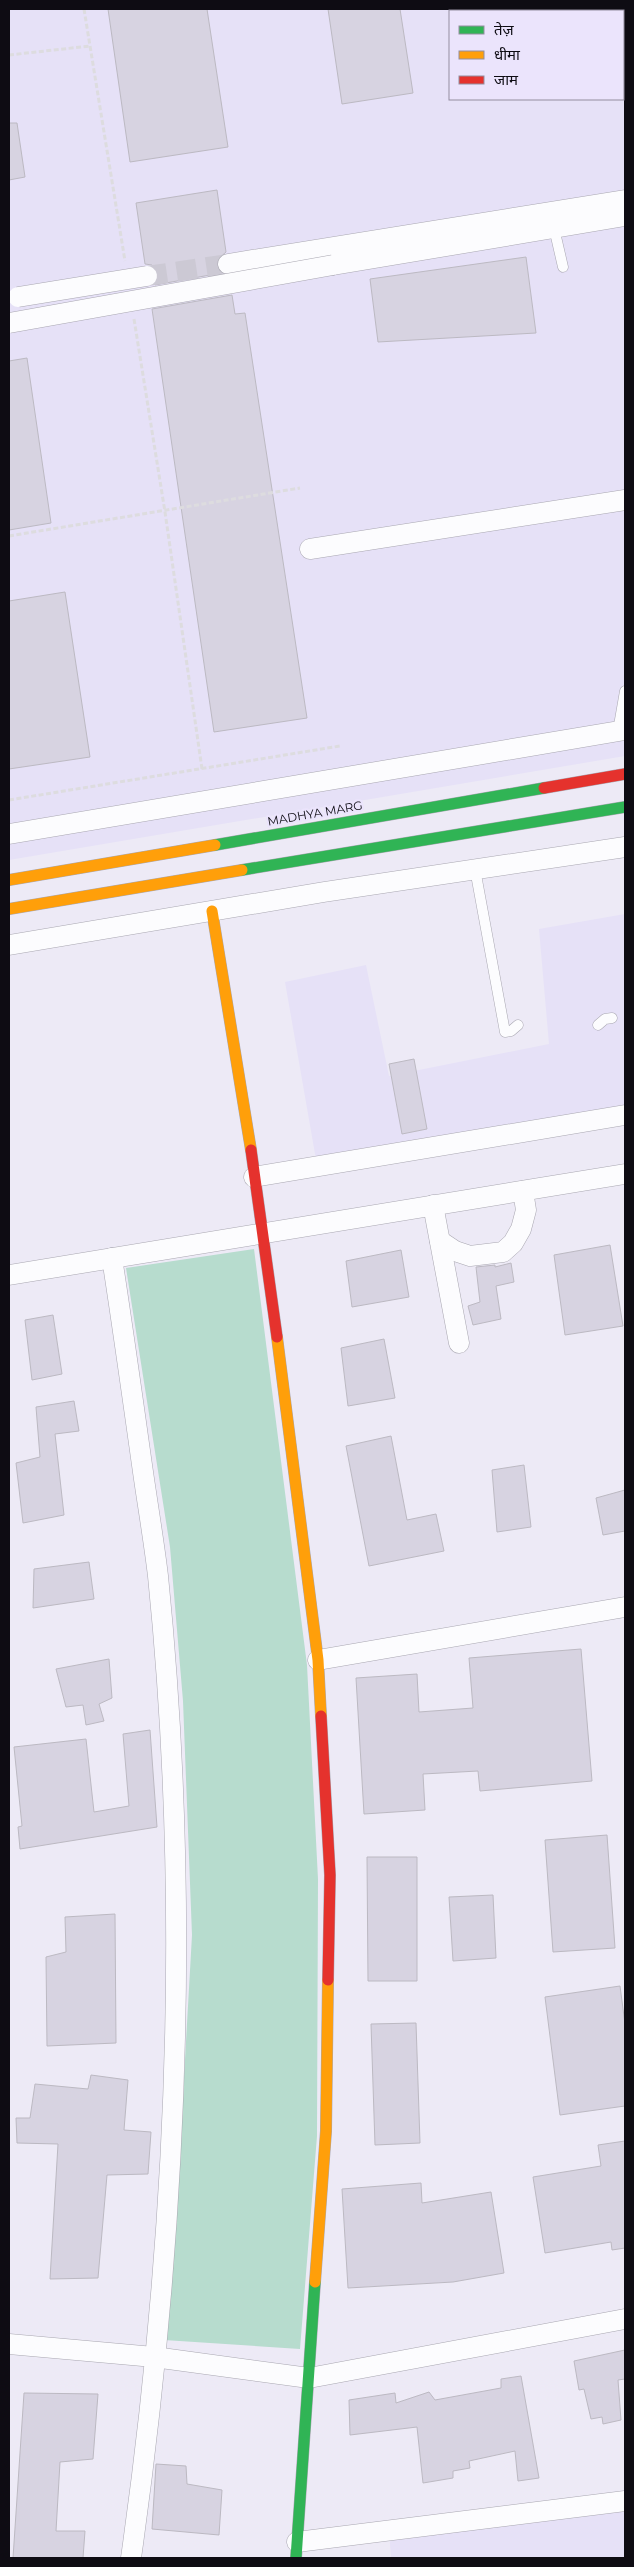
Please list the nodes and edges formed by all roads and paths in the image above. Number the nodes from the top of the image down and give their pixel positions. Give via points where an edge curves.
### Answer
1 (84, 9) edge
2 (90, 46) junction
3 (9, 55) edge
4 (625, 200) edge
5 (625, 216) edge
6 (554, 228) junction
7 (335, 256) junction
8 (228, 264) tunnel mouth
9 (563, 267) dead end
10 (126, 269) dead end
11 (147, 276) tunnel mouth
12 (18, 296) dead end
13 (134, 318) dead end
14 (9, 323) edge
15 (300, 488) dead end
16 (625, 500) edge
17 (165, 512) junction
18 (9, 536) edge
19 (310, 550) dead end
20 (625, 690) edge
21 (622, 730) edge
22 (340, 746) dead end
23 (202, 769) junction
24 (625, 774) edge
25 (9, 800) edge
26 (625, 807) edge
27 (9, 834) edge
28 (625, 847) edge
29 (476, 869) junction
30 (9, 880) edge
31 (9, 908) edge
32 (212, 911) junction
33 (9, 945) edge
34 (516, 1030) dead end
35 (625, 1115) edge
36 (625, 1174) edge
37 (254, 1177) junction
38 (523, 1191) junction
39 (433, 1205) junction
40 (264, 1233) junction
41 (440, 1240) junction
42 (112, 1258) junction
43 (9, 1275) edge
44 (459, 1343) dead end
45 (625, 1607) edge
46 (318, 1660) junction
47 (625, 2319) edge
48 (9, 2344) edge
49 (154, 2358) junction
50 (309, 2378) junction
51 (625, 2501) edge
52 (297, 2550) edge
53 (131, 2558) edge

1 - 2 path
2 - 3 path
2 - 10 path
4 - 7 street
5 - 6 street
6 - 7 street
6 - 9 lane
7 - 8 street
7 - 14 street, bridge
11 - 12 street, bridge
13 - 17 path
15 - 17 path
16 - 19 street
17 - 18 path
17 - 23 path
20 - 21 lane
21 - 27 street
22 - 23 path
23 - 25 path
24 - 30 street, MADHYA MARG
26 - 31 street
28 - 29 street
29 - 32 street
29 - 34 lane via 505,1032
32 - 33 street
32 - 37 street
35 - 37 street
36 - 38 street
37 - 40 street
38 - 39 street
38 - 41 street via 526,1210 521,1229 503,1252 470,1256 455,1251
39 - 40 street
39 - 41 street
40 - 42 street
40 - 46 street
41 - 44 street
42 - 43 street
42 - 49 street via 158,1575 177,1904 168,2192
45 - 46 street
46 - 50 street via 330,1894 326,2131
47 - 50 street
48 - 49 street
49 - 50 street
49 - 53 street via 145,2459
50 - 52 street
51 - 52 street

